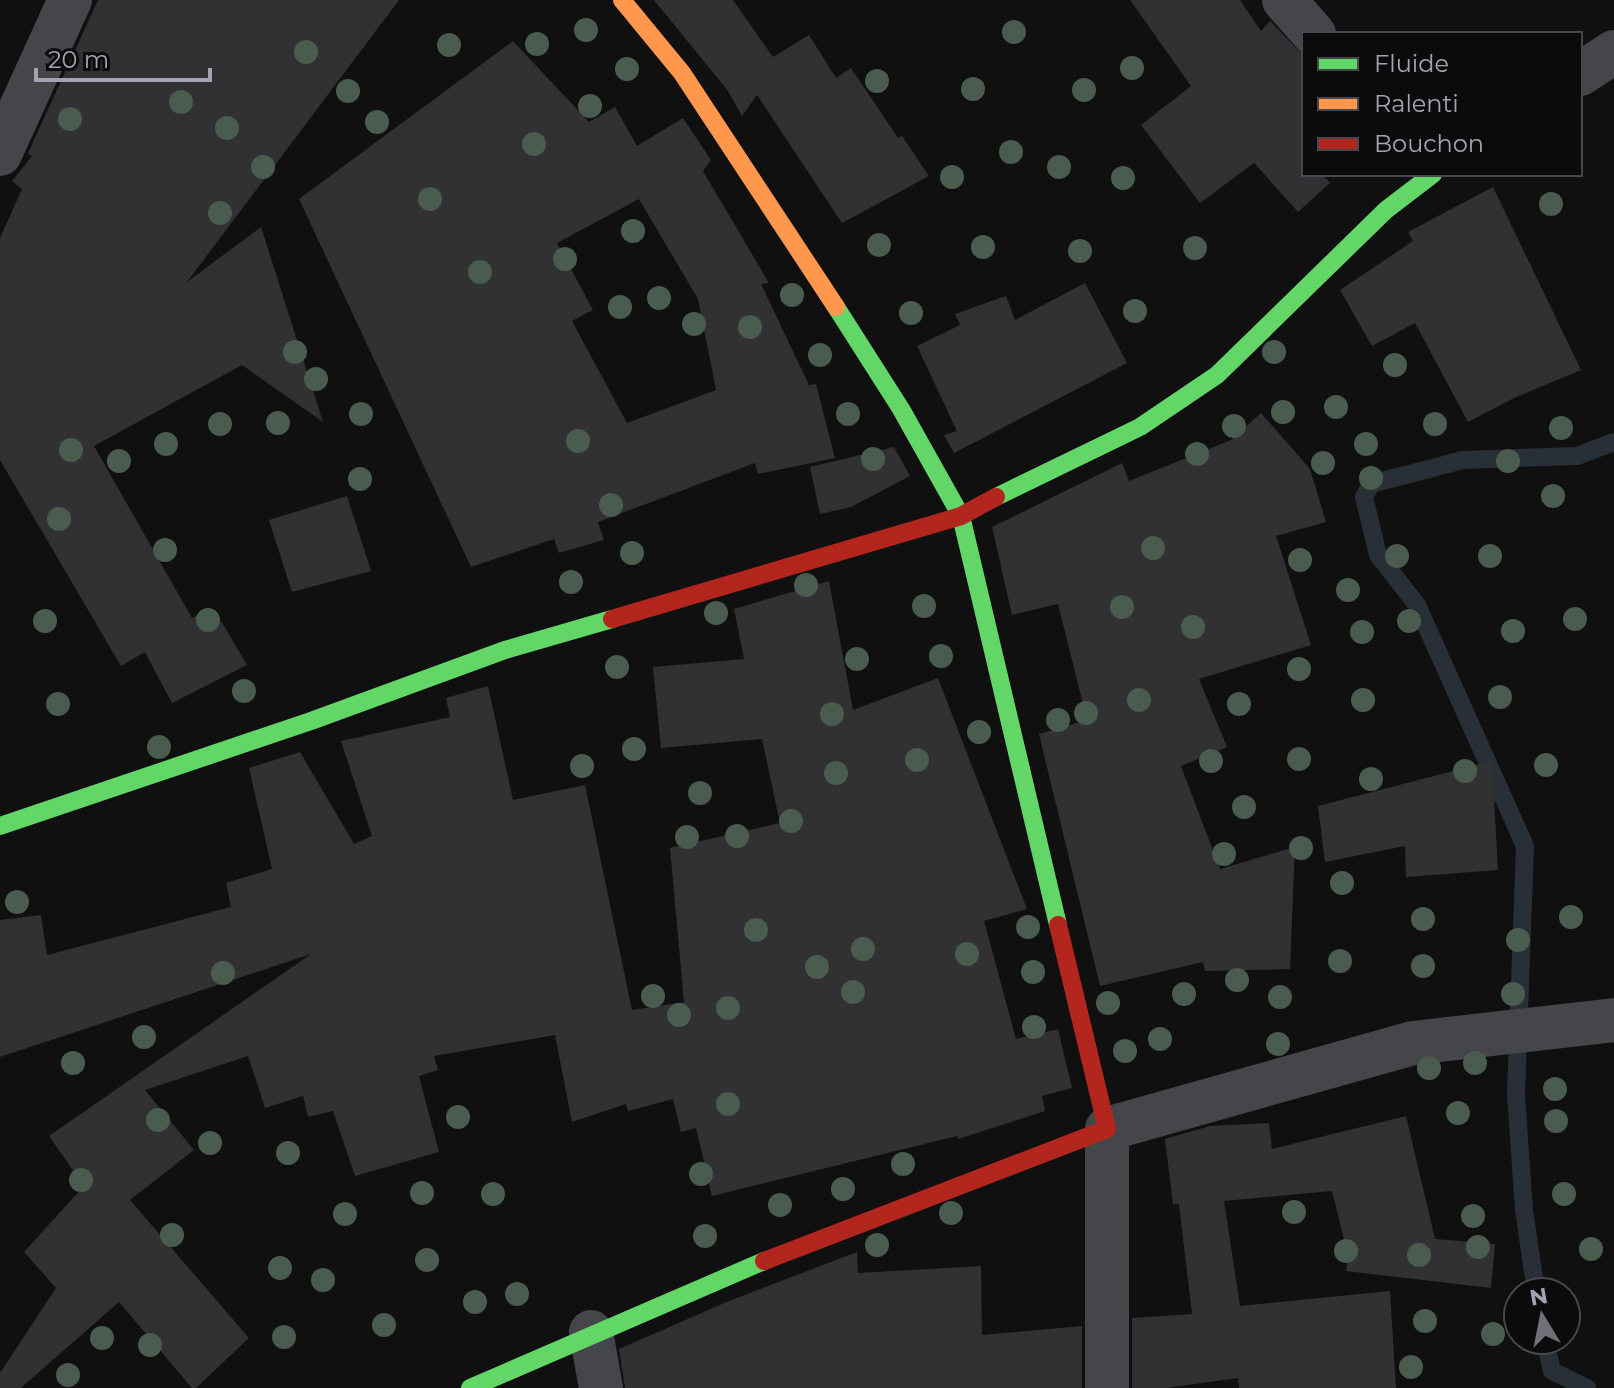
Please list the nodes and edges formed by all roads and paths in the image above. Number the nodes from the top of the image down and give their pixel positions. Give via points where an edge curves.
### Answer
1 (70, 0) edge
2 (622, 0) edge
3 (1284, 0) edge
4 (1312, 32) edge
5 (1614, 52) edge
6 (1582, 73) edge
7 (0, 154) edge
8 (1430, 176) edge
9 (961, 516) junction
10 (0, 826) edge
11 (1614, 1020) edge
12 (1107, 1129) junction
13 (591, 1332) junction
14 (470, 1388) edge
15 (601, 1388) edge
16 (1107, 1388) edge

1 - 7 street
2 - 9 street via 682,73 760,187 901,409
3 - 4 street
5 - 6 street
8 - 9 street via 1375,220 1217,375 1140,427
9 - 10 street via 505,650
9 - 12 street
11 - 12 street via 1413,1043
12 - 13 street
12 - 16 street
13 - 14 street
13 - 15 street

